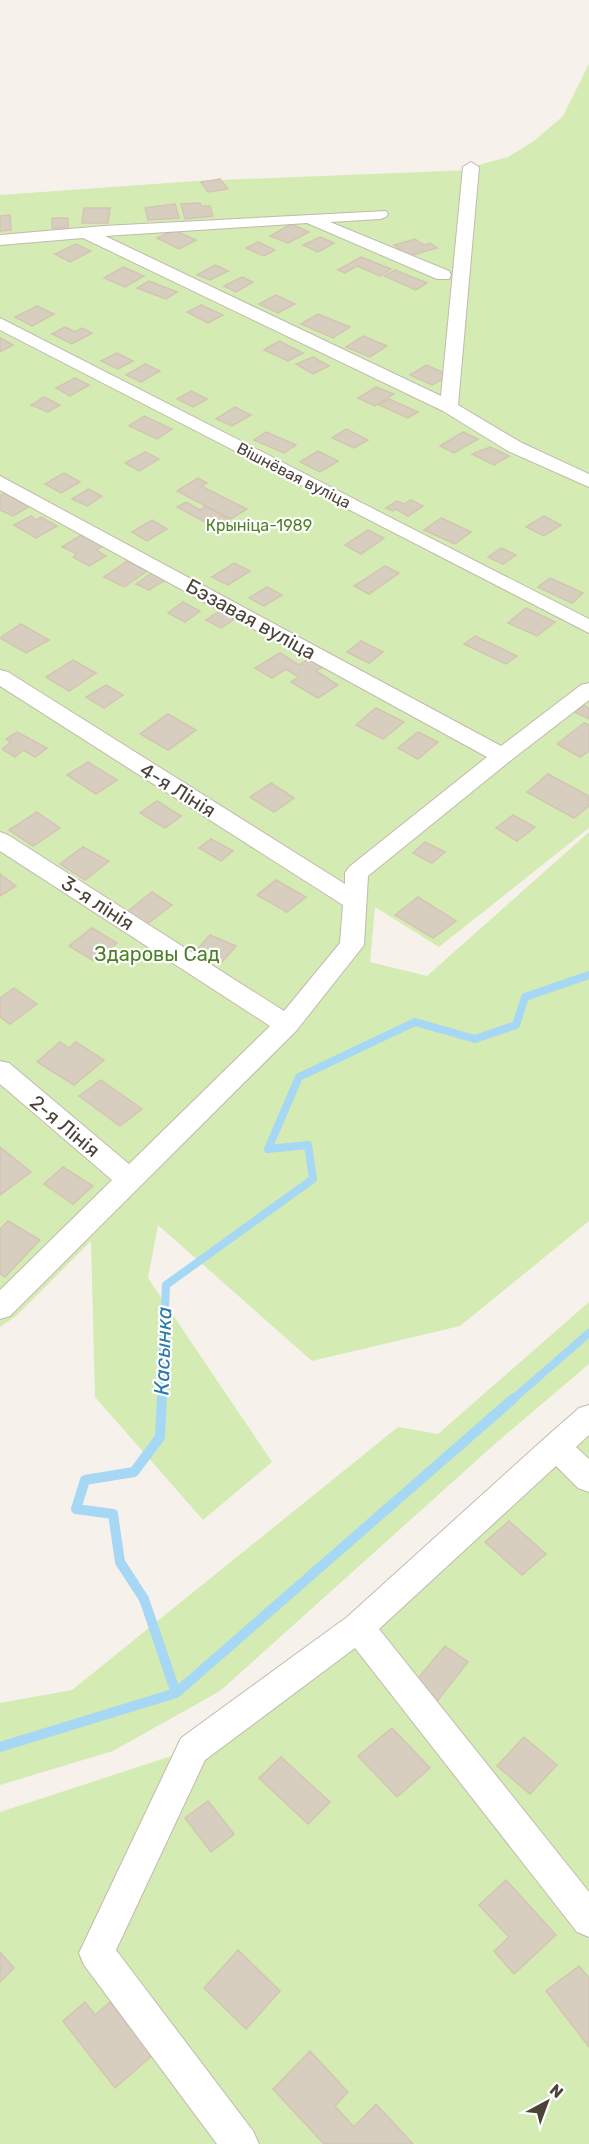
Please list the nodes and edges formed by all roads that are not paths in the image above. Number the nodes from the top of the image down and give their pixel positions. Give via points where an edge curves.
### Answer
1 (471, 166) dead end
2 (380, 214) dead end
3 (308, 219) junction
4 (86, 233) junction
5 (0, 240) edge
6 (443, 275) dead end
7 (0, 323) edge
8 (449, 407) junction
9 (589, 481) edge
10 (0, 482) edge
11 (589, 627) edge
12 (0, 662) edge
13 (0, 677) edge
14 (589, 690) edge
15 (502, 756) junction
16 (180, 790) junction
17 (0, 840) edge
18 (356, 902) junction
19 (287, 1025) junction
20 (0, 1070) edge
21 (131, 1181) junction
22 (0, 1308) edge
23 (589, 1417) edge
24 (556, 1446) junction
25 (589, 1479) edge
26 (358, 1627) junction
27 (589, 1920) edge
28 (240, 2144) edge

1 - 8 street
2 - 3 street
3 - 4 street
3 - 6 street
4 - 5 street
4 - 8 street
7 - 11 street, Вішнёвая вуліца
8 - 9 street via 515,447
10 - 15 street, Бэзавая вуліца
12 - 16 street via 142,752
13 - 16 street, 4-я Лінія
14 - 15 street
15 - 18 street via 357,873
16 - 18 street, 4-я Лінія
17 - 19 street, 3-я лінія
18 - 19 street via 352,945
19 - 21 street
20 - 21 street, 2-я Лінія
21 - 22 street
23 - 24 street
24 - 25 street
24 - 26 street
26 - 27 street
26 - 28 street via 193,1749 96,1953

